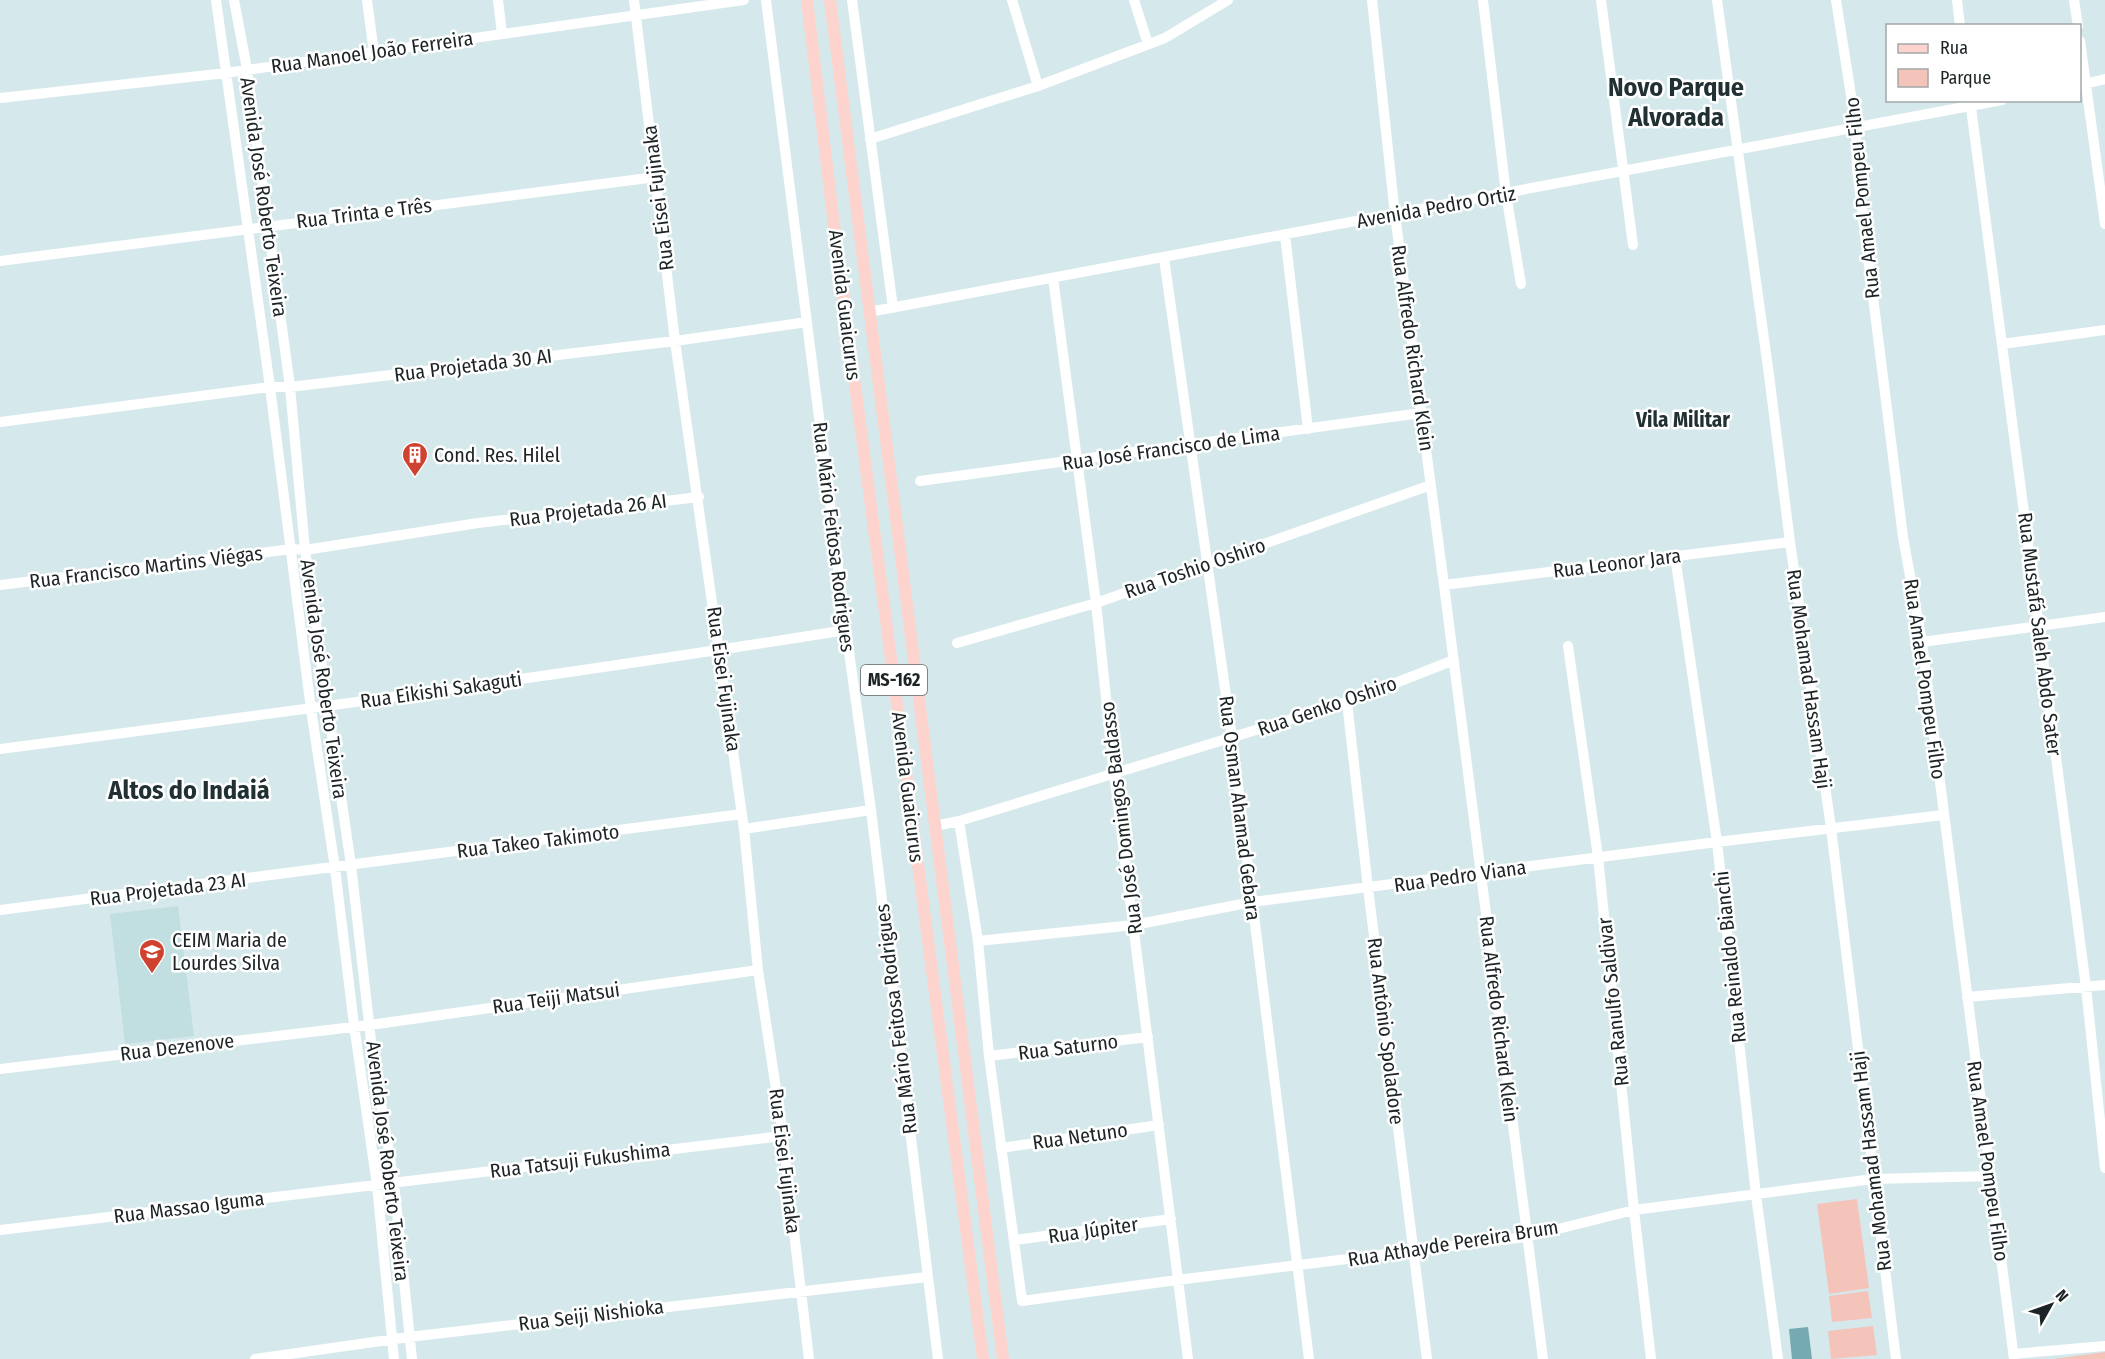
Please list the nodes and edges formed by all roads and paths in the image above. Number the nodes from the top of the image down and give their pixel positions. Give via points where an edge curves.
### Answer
1 (216, 0) edge
2 (234, 0) edge
3 (367, 0) edge
4 (498, 0) edge
5 (634, 0) edge
6 (744, 0) edge
7 (766, 0) edge
8 (807, 0) edge
9 (830, 0) edge
10 (852, 0) edge
11 (1012, 0) edge
12 (1134, 0) edge
13 (1228, 0) edge
14 (1372, 0) edge
15 (1483, 0) edge
16 (1601, 0) edge
17 (1717, 0) edge
18 (1836, 0) edge
19 (1957, 0) edge
20 (2074, 0) edge
21 (636, 16) junction
22 (1960, 24) edge
23 (2078, 24) edge
24 (502, 34) junction
25 (1148, 44) junction
26 (374, 53) junction
27 (248, 69) junction
28 (226, 74) junction
29 (2105, 79) edge
30 (2082, 84) edge
31 (1038, 86) junction
32 (0, 99) edge
33 (1986, 102) edge
34 (1970, 104) edge
35 (1856, 127) junction
36 (870, 139) junction
37 (1738, 151) junction
38 (1623, 173) junction
39 (656, 177) junction
40 (1506, 194) junction
41 (1395, 215) junction
42 (2105, 224) edge
43 (268, 225) junction
44 (249, 228) junction
45 (1285, 235) junction
46 (1633, 245) dead end
47 (1164, 258) junction
48 (0, 261) edge
49 (1053, 278) junction
50 (1521, 284) dead end
51 (892, 308) junction
52 (869, 312) junction
53 (807, 322) junction
54 (2105, 330) edge
55 (675, 341) junction
56 (2002, 344) junction
57 (270, 387) junction
58 (290, 387) junction
59 (1422, 413) junction
60 (0, 422) edge
61 (1308, 429) junction
62 (1191, 445) junction
63 (1078, 461) junction
64 (920, 481) dead end
65 (1431, 485) junction
66 (699, 497) junction
67 (1790, 542) junction
68 (292, 549) junction
69 (305, 550) junction
70 (1675, 556) junction
71 (1208, 565) junction
72 (0, 585) edge
73 (1444, 585) junction
74 (1096, 603) junction
75 (2105, 617) edge
76 (2038, 625) junction
77 (846, 630) junction
78 (1922, 642) junction
79 (957, 643) dead end
80 (1568, 646) dead end
81 (720, 650) junction
82 (1454, 660) junction
83 (1347, 702) junction
84 (329, 706) junction
85 (311, 709) junction
86 (1232, 738) junction
87 (0, 749) edge
88 (1114, 773) junction
89 (871, 810) junction
90 (742, 814) junction
91 (1943, 815) junction
92 (958, 821) junction
93 (935, 826) junction
94 (1831, 828) junction
95 (744, 829) junction
96 (1717, 842) junction
97 (1598, 857) junction
98 (351, 865) junction
99 (335, 868) junction
100 (1481, 873) junction
101 (1368, 888) junction
102 (1252, 902) junction
103 (0, 910) edge
104 (1134, 925) junction
105 (978, 941) junction
106 (758, 970) junction
107 (2105, 985) edge
108 (2086, 987) junction
109 (1966, 997) junction
110 (354, 1025) junction
111 (370, 1025) junction
112 (1148, 1037) junction
113 (989, 1056) junction
114 (0, 1069) edge
115 (1159, 1125) junction
116 (782, 1136) junction
117 (1001, 1148) junction
118 (2105, 1168) edge
119 (1991, 1176) junction
120 (1874, 1179) junction
121 (394, 1183) junction
122 (377, 1185) junction
123 (1756, 1195) junction
124 (1634, 1210) junction
125 (1171, 1219) junction
126 (0, 1230) edge
127 (1526, 1237) junction
128 (1014, 1240) junction
129 (1413, 1252) junction
130 (1298, 1266) junction
131 (927, 1277) junction
132 (1178, 1280) junction
133 (800, 1290) junction
134 (409, 1337) junction
135 (392, 1340) junction
136 (2105, 1346) edge
137 (2013, 1357) edge
138 (255, 1359) edge
139 (394, 1359) edge
140 (412, 1359) edge
141 (809, 1359) edge
142 (938, 1359) edge
143 (983, 1359) edge
144 (1003, 1359) edge
145 (1188, 1359) edge
146 (1309, 1359) edge
147 (1427, 1359) edge
148 (1543, 1359) edge
149 (1651, 1359) edge
150 (1778, 1359) edge
151 (1896, 1359) edge

1 - 28 street, Avenida José Roberto Teixeira
2 - 27 street, Avenida José Roberto Teixeira
3 - 26 street
4 - 24 street
5 - 21 street, Rua Eisei Fujinaka
6 - 21 street, Rua Manoel João Ferreira
7 - 53 street, Rua Mário Feitosa Rodrigues
8 - 143 main road, Avenida Guaicurus / MS-162
9 - 52 main road, Avenida Guaicurus / MS-162
10 - 36 street
11 - 31 street
12 - 25 street
13 - 25 street
14 - 41 street, Rua Alfredo Richard Klein
15 - 40 street
16 - 38 street
17 - 37 street, Rua Mohamad Hassam Haji
18 - 35 street, Rua Amael Pompeu Filho
19 - 22 street
20 - 23 street
21 - 24 street, Rua Manoel João Ferreira
21 - 39 street, Rua Eisei Fujinaka
24 - 26 street, Rua Manoel João Ferreira
25 - 31 street
26 - 27 street, Rua Manoel João Ferreira
27 - 28 street, Rua Manoel João Ferreira
27 - 43 street, Avenida José Roberto Teixeira
28 - 32 street, Rua Manoel João Ferreira
28 - 44 street, Avenida José Roberto Teixeira
29 - 30 street
30 - 42 street
31 - 36 street
33 - 34 street, Avenida Pedro Ortiz
34 - 35 street, Avenida Pedro Ortiz
34 - 56 street, Rua Mustafá Saleh Abdo Sater
35 - 37 street, Avenida Pedro Ortiz
35 - 78 street, Rua Amael Pompeu Filho via 1857,169 1903,537
36 - 51 street
37 - 38 street, Avenida Pedro Ortiz
37 - 67 street, Rua Mohamad Hassam Haji
38 - 40 street, Avenida Pedro Ortiz
38 - 46 street
39 - 43 street, Rua Trinta e Três
39 - 55 street, Rua Eisei Fujinaka
40 - 41 street, Avenida Pedro Ortiz
40 - 50 street
41 - 45 street, Avenida Pedro Ortiz
41 - 59 street, Rua Alfredo Richard Klein
43 - 44 street, Rua Trinta e Três
43 - 58 street, Avenida José Roberto Teixeira
44 - 48 street, Rua Trinta e Três
44 - 57 street, Avenida José Roberto Teixeira
45 - 47 street, Avenida Pedro Ortiz
45 - 61 street
47 - 49 street, Avenida Pedro Ortiz
47 - 62 street, Rua Osman Ahamad Gebara
49 - 51 street, Avenida Pedro Ortiz
49 - 63 street, Rua José Domingos Baldasso
51 - 52 street, Avenida Pedro Ortiz
52 - 93 main road, Avenida Guaicurus / MS-162
53 - 55 street, Rua Projetada 30 AI
53 - 77 street, Rua Mário Feitosa Rodrigues
54 - 56 street
55 - 58 street, Rua Projetada 30 AI
55 - 66 street, Rua Eisei Fujinaka
56 - 76 street, Rua Mustafá Saleh Abdo Sater
57 - 58 street, Rua Projetada 30 AI
57 - 60 street, Rua Projetada 30 AI
57 - 68 street, Avenida José Roberto Teixeira
58 - 69 street, Avenida José Roberto Teixeira
59 - 61 street, Rua José Francisco de Lima
59 - 65 street, Rua Alfredo Richard Klein
61 - 62 street, Rua José Francisco de Lima
62 - 63 street, Rua José Francisco de Lima
62 - 71 street, Rua Osman Ahamad Gebara
63 - 64 street, Rua José Francisco de Lima
63 - 74 street, Rua José Domingos Baldasso
65 - 71 street, Rua Toshio Oshiro
65 - 73 street, Rua Alfredo Richard Klein
66 - 69 street, Rua Projetada 26 AI via 478,523
66 - 81 street, Rua Eisei Fujinaka
67 - 70 street, Rua Leonor Jara
67 - 94 street, Rua Mohamad Hassam Haji
68 - 69 street, Rua Francisco Martins Viégas
68 - 72 street, Rua Francisco Martins Viégas
68 - 85 street, Avenida José Roberto Teixeira
69 - 84 street, Avenida José Roberto Teixeira
70 - 73 street, Rua Leonor Jara
70 - 96 street, Rua Reinaldo Bianchi
71 - 74 street, Rua Toshio Oshiro
71 - 86 street, Rua Osman Ahamad Gebara
73 - 82 street, Rua Alfredo Richard Klein
74 - 79 street, Rua Toshio Oshiro
74 - 88 street, Rua José Domingos Baldasso
75 - 76 street
76 - 78 street
76 - 108 street, Rua Mustafá Saleh Abdo Sater
77 - 81 street, Rua Eikishi Sakaguti
77 - 89 street, Rua Mário Feitosa Rodrigues
78 - 91 street, Rua Amael Pompeu Filho
80 - 97 street, Rua Ranulfo Saldivar
81 - 84 street, Rua Eikishi Sakaguti
81 - 90 street, Rua Eisei Fujinaka
82 - 83 street, Rua Genko Oshiro
82 - 100 street, Rua Alfredo Richard Klein
83 - 86 street, Rua Genko Oshiro
83 - 101 street, Rua Antônio Spoladore
84 - 85 street, Rua Eikishi Sakaguti
84 - 98 street, Avenida José Roberto Teixeira
85 - 87 street, Rua Eikishi Sakaguti
85 - 99 street, Avenida José Roberto Teixeira
86 - 88 street, Rua Genko Oshiro
86 - 102 street, Rua Osman Ahamad Gebara
88 - 92 street, Rua Genko Oshiro
88 - 104 street, Rua José Domingos Baldasso
89 - 95 street
89 - 131 street, Rua Mário Feitosa Rodrigues
90 - 95 street, Rua Eisei Fujinaka
90 - 98 street, Rua Takeo Takimoto
91 - 94 street, Rua Pedro Viana
91 - 109 street, Rua Amael Pompeu Filho
92 - 93 street, Rua Genko Oshiro
92 - 105 street
93 - 144 main road, Avenida Guaicurus / MS-162
94 - 96 street, Rua Pedro Viana
94 - 120 street, Rua Mohamad Hassam Haji
95 - 106 street, Rua Eisei Fujinaka
96 - 97 street, Rua Pedro Viana
96 - 123 street, Rua Reinaldo Bianchi
97 - 100 street, Rua Pedro Viana
97 - 124 street, Rua Ranulfo Saldivar
98 - 99 street, Rua Takeo Takimoto
98 - 111 street, Avenida José Roberto Teixeira
99 - 103 street, Rua Projetada 23 AI
99 - 110 street, Avenida José Roberto Teixeira
100 - 101 street, Rua Pedro Viana
100 - 127 street, Rua Alfredo Richard Klein
101 - 102 street, Rua Pedro Viana
101 - 129 street, Rua Antônio Spoladore
102 - 104 street, Rua Pedro Viana
102 - 130 street, Rua Osman Ahamad Gebara
104 - 105 street, Rua Pedro Viana
104 - 112 street, Rua José Domingos Baldasso
105 - 113 street
106 - 111 street, Rua Teiji Matsui
106 - 116 street, Rua Eisei Fujinaka
107 - 108 street
108 - 109 street
108 - 118 street, Rua Mustafá Saleh Abdo Sater
109 - 119 street, Rua Amael Pompeu Filho
110 - 111 street, Rua Teiji Matsui
110 - 114 street, Rua Dezenove
110 - 122 street, Avenida José Roberto Teixeira
111 - 121 street, Avenida José Roberto Teixeira
112 - 113 street, Rua Saturno
112 - 115 street, Rua José Domingos Baldasso
113 - 117 street
115 - 117 street, Rua Netuno
115 - 125 street, Rua José Domingos Baldasso
116 - 121 street, Rua Tatsuji Fukushima
116 - 133 street, Rua Eisei Fujinaka
117 - 128 street
119 - 120 street, Rua Athayde Pereira Brum
119 - 137 street, Rua Amael Pompeu Filho
120 - 123 street, Rua Athayde Pereira Brum
120 - 151 street, Rua Mohamad Hassam Haji
121 - 122 street, Rua Tatsuji Fukushima
121 - 134 street, Avenida José Roberto Teixeira
122 - 126 street, Rua Massao Iguma
122 - 135 street, Avenida José Roberto Teixeira
123 - 124 street, Rua Athayde Pereira Brum
123 - 150 street, Rua Reinaldo Bianchi
124 - 127 street, Rua Athayde Pereira Brum
124 - 149 street, Rua Ranulfo Saldivar
125 - 128 street, Rua Júpiter
125 - 132 street, Rua José Domingos Baldasso
127 - 129 street, Rua Athayde Pereira Brum
127 - 148 street, Rua Alfredo Richard Klein
128 - 132 street, Rua Athayde Pereira Brum via 1022,1301
129 - 130 street, Rua Athayde Pereira Brum
129 - 147 street, Rua Antônio Spoladore
130 - 132 street, Rua Athayde Pereira Brum
130 - 146 street, Rua Osman Ahamad Gebara
131 - 133 street, Rua Seiji Nishioka
131 - 142 street, Rua Mário Feitosa Rodrigues
132 - 145 street, Rua José Domingos Baldasso
133 - 134 street, Rua Seiji Nishioka
133 - 141 street, Rua Eisei Fujinaka
134 - 135 street, Rua Seiji Nishioka
134 - 140 street, Avenida José Roberto Teixeira
135 - 138 street, Rua Seiji Nishioka
135 - 139 street, Avenida José Roberto Teixeira
136 - 137 street

